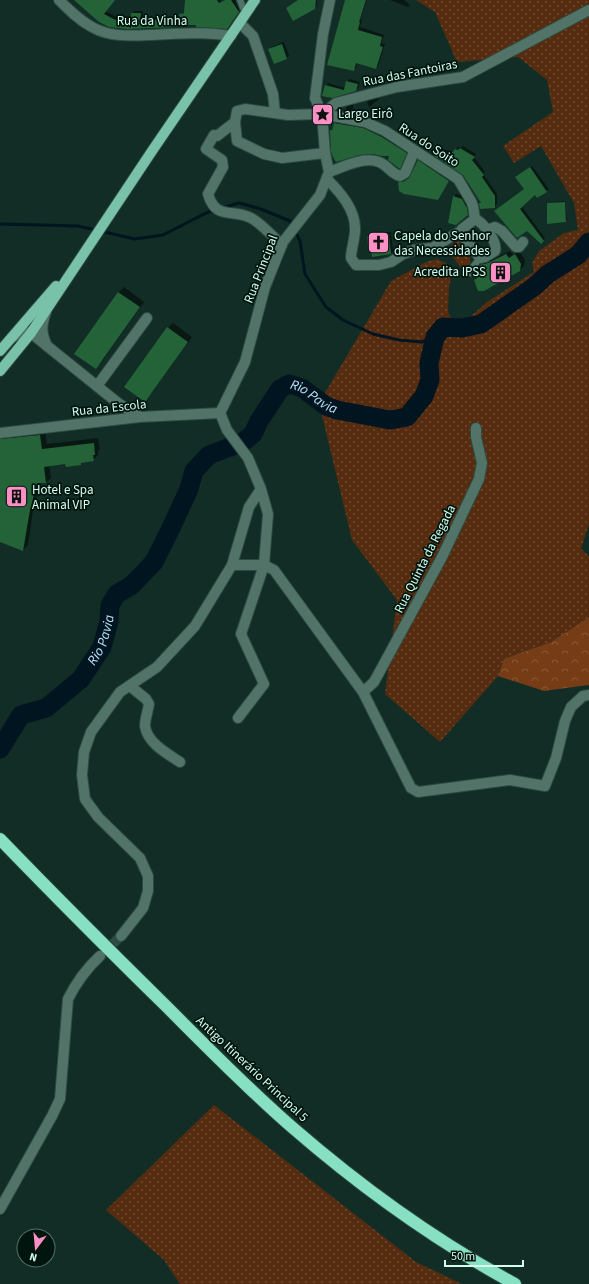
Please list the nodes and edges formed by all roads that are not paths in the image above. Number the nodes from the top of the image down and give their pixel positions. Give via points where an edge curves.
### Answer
1 (59, 0) edge
2 (240, 0) edge
3 (255, 0) edge
4 (330, 0) edge
5 (589, 10) edge
6 (247, 12) junction
7 (240, 23) junction
8 (231, 36) junction
9 (275, 113) junction
10 (322, 114) junction
11 (235, 122) junction
12 (414, 152) junction
13 (325, 153) junction
14 (328, 175) junction
15 (475, 219) junction
16 (461, 231) junction
17 (489, 232) junction
18 (523, 242) dead end
19 (282, 245) junction
20 (480, 258) junction
21 (79, 260) junction
22 (470, 273) dead end
23 (49, 294) junction
24 (46, 311) junction
25 (147, 318) dead end
26 (31, 333) junction
27 (13, 337) junction
28 (48, 348) junction
29 (17, 350) junction
30 (0, 351) edge
31 (0, 371) edge
32 (97, 386) junction
33 (220, 412) junction
34 (140, 417) junction
35 (476, 428) dead end
36 (0, 433) edge
37 (261, 489) junction
38 (232, 565) junction
39 (264, 565) junction
40 (130, 686) junction
41 (363, 692) junction
42 (589, 695) edge
43 (238, 718) dead end
44 (180, 762) dead end
45 (0, 839) edge
46 (121, 936) tunnel mouth
47 (100, 956) tunnel mouth
48 (0, 1209) edge
49 (515, 1284) edge

1 - 8 street, Rua da Vinha via 92,28 107,33 125,36 215,33
2 - 6 lane
3 - 6 main road
4 - 10 street via 315,98
5 - 10 street, Rua das Fantoiras via 463,77 381,91 336,103
6 - 7 main road
7 - 8 main road
7 - 9 street via 253,36 273,94
8 - 21 main road
9 - 10 street, Rua do Soito
9 - 11 street, Rua do Soito via 245,109 237,111
10 - 12 street, Rua do Soito via 365,122 385,131
10 - 13 street
11 - 13 street via 237,141 264,154 282,158
11 - 19 street via 217,136 214,135 206,149 222,160 223,167 208,194 212,205 224,213 243,214 253,218
12 - 14 street via 405,173 400,176 378,162 366,161 348,165
12 - 15 street, Rua do Soito via 458,179 471,201
13 - 14 street
14 - 16 street via 352,213 355,230 351,258 356,265 379,265 390,262 402,254 432,248
14 - 19 street, Rua Principal via 320,196
15 - 16 street
15 - 17 street
16 - 20 street
17 - 18 street via 495,227 516,247
17 - 20 street via 495,251
19 - 33 street, Rua Principal via 266,287 245,362
20 - 22 lane
21 - 23 main road
21 - 24 main road
23 - 26 street via 46,306 29,329
23 - 27 main road
24 - 26 main road
24 - 28 street via 42,335
25 - 32 street
26 - 27 street via 21,333
26 - 28 street
26 - 29 main road
27 - 30 main road
28 - 29 street via 30,343
28 - 32 street
29 - 31 main road
32 - 34 street
33 - 34 street, Rua da Escola
33 - 37 street via 227,430 248,458
34 - 36 street, Rua da Escola
35 - 41 street, Rua Quinta da Regada via 482,463 477,485 442,557 374,682
37 - 38 street via 249,507
37 - 39 street via 268,514
38 - 39 street
38 - 40 street via 195,626 157,668
39 - 41 street via 274,570
39 - 43 street via 241,634 264,684
40 - 44 street via 149,704 145,725 147,734 159,747
40 - 46 street via 120,692 92,732 84,752 82,775 85,799 98,817 140,858 148,876 148,891 142,908
41 - 42 street via 411,788 418,792 510,780 544,786 556,758 571,707 583,696
45 - 49 highway, Antigo Itinerário Principal 5 via 218,1058 294,1128 381,1199 436,1237
47 - 48 street via 68,999 60,1099

